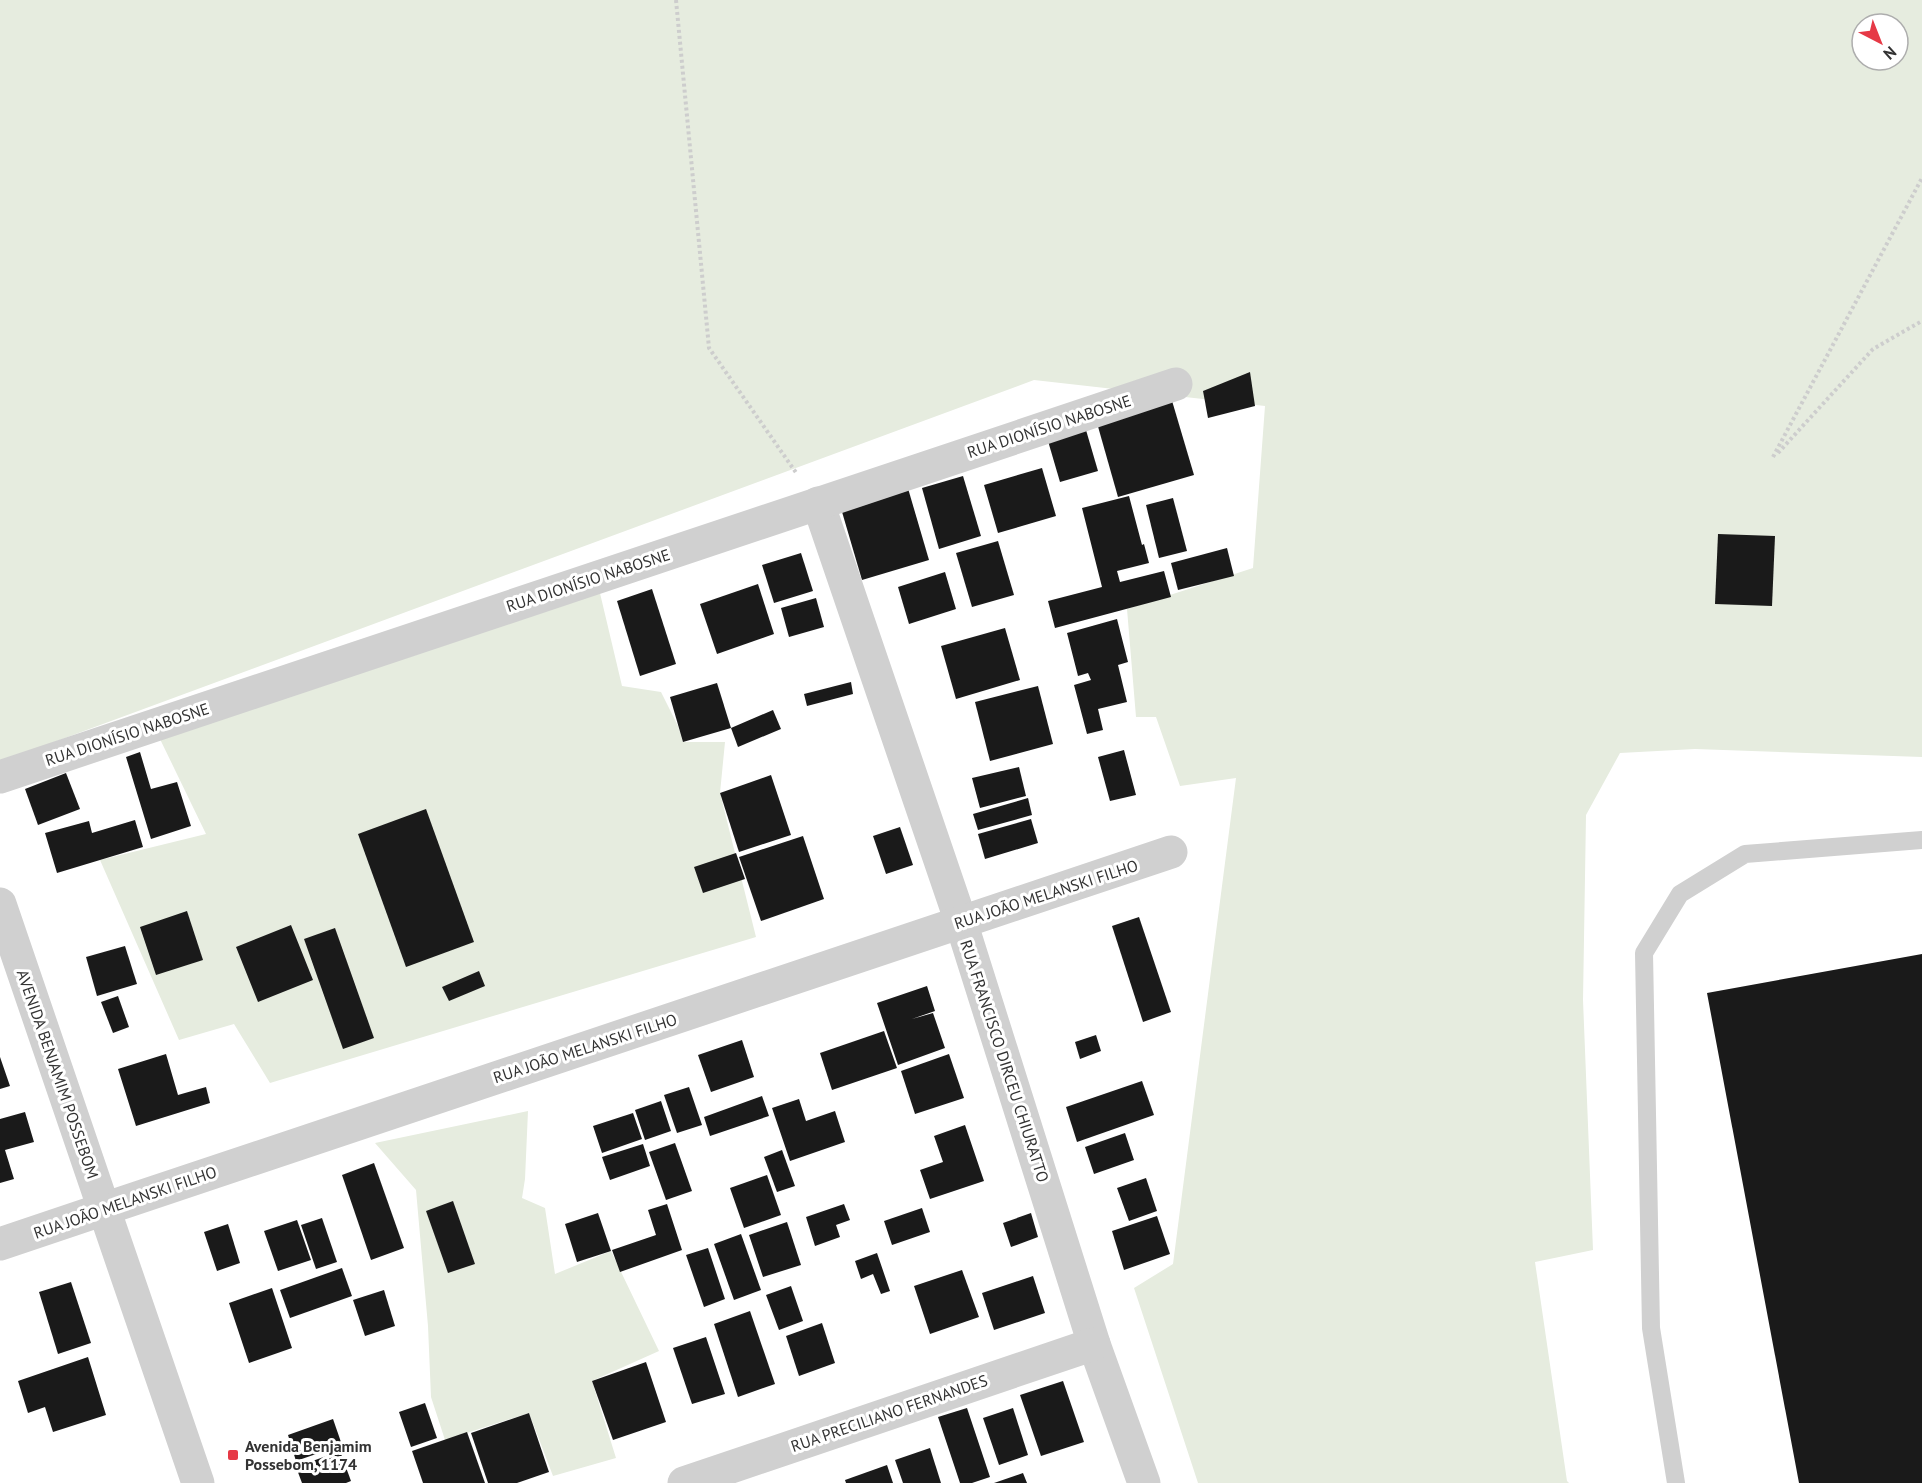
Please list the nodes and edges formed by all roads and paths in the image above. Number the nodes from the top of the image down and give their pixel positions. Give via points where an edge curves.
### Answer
1 (676, 0) edge
2 (1922, 178) edge
3 (1922, 321) edge
4 (1176, 384) dead end
5 (818, 503) junction
6 (0, 777) edge
7 (1922, 840) edge
8 (1171, 852) dead end
9 (0, 904) edge
10 (961, 922) junction
11 (104, 1209) junction
12 (0, 1244) edge
13 (1094, 1344) junction
14 (198, 1483) edge
15 (684, 1483) edge
16 (1144, 1483) edge
17 (1676, 1483) edge

1 - 5 path via 709,348
2 - 3 path via 1773,457 1873,349
4 - 5 street, RUA DIONÍSIO NABOSNE
5 - 6 street, RUA DIONÍSIO NABOSNE
5 - 10 street, RUA FRANCISCO DIRCEU CHIURATTO
7 - 17 lane via 1744,854 1680,894 1644,953 1651,1328
8 - 10 street, RUA JOÃO MELANSKI FILHO
9 - 11 street, AVENIDA BENJAMIM POSSEBOM
10 - 11 street, RUA JOÃO MELANSKI FILHO
10 - 13 street, RUA FRANCISCO DIRCEU CHIURATTO
11 - 12 street, RUA JOÃO MELANSKI FILHO
11 - 14 street, AVENIDA BENJAMIM POSSEBOM
13 - 15 street, RUA PRECILIANO FERNANDES
13 - 16 street, RUA FRANCISCO DIRCEU CHIURATTO

